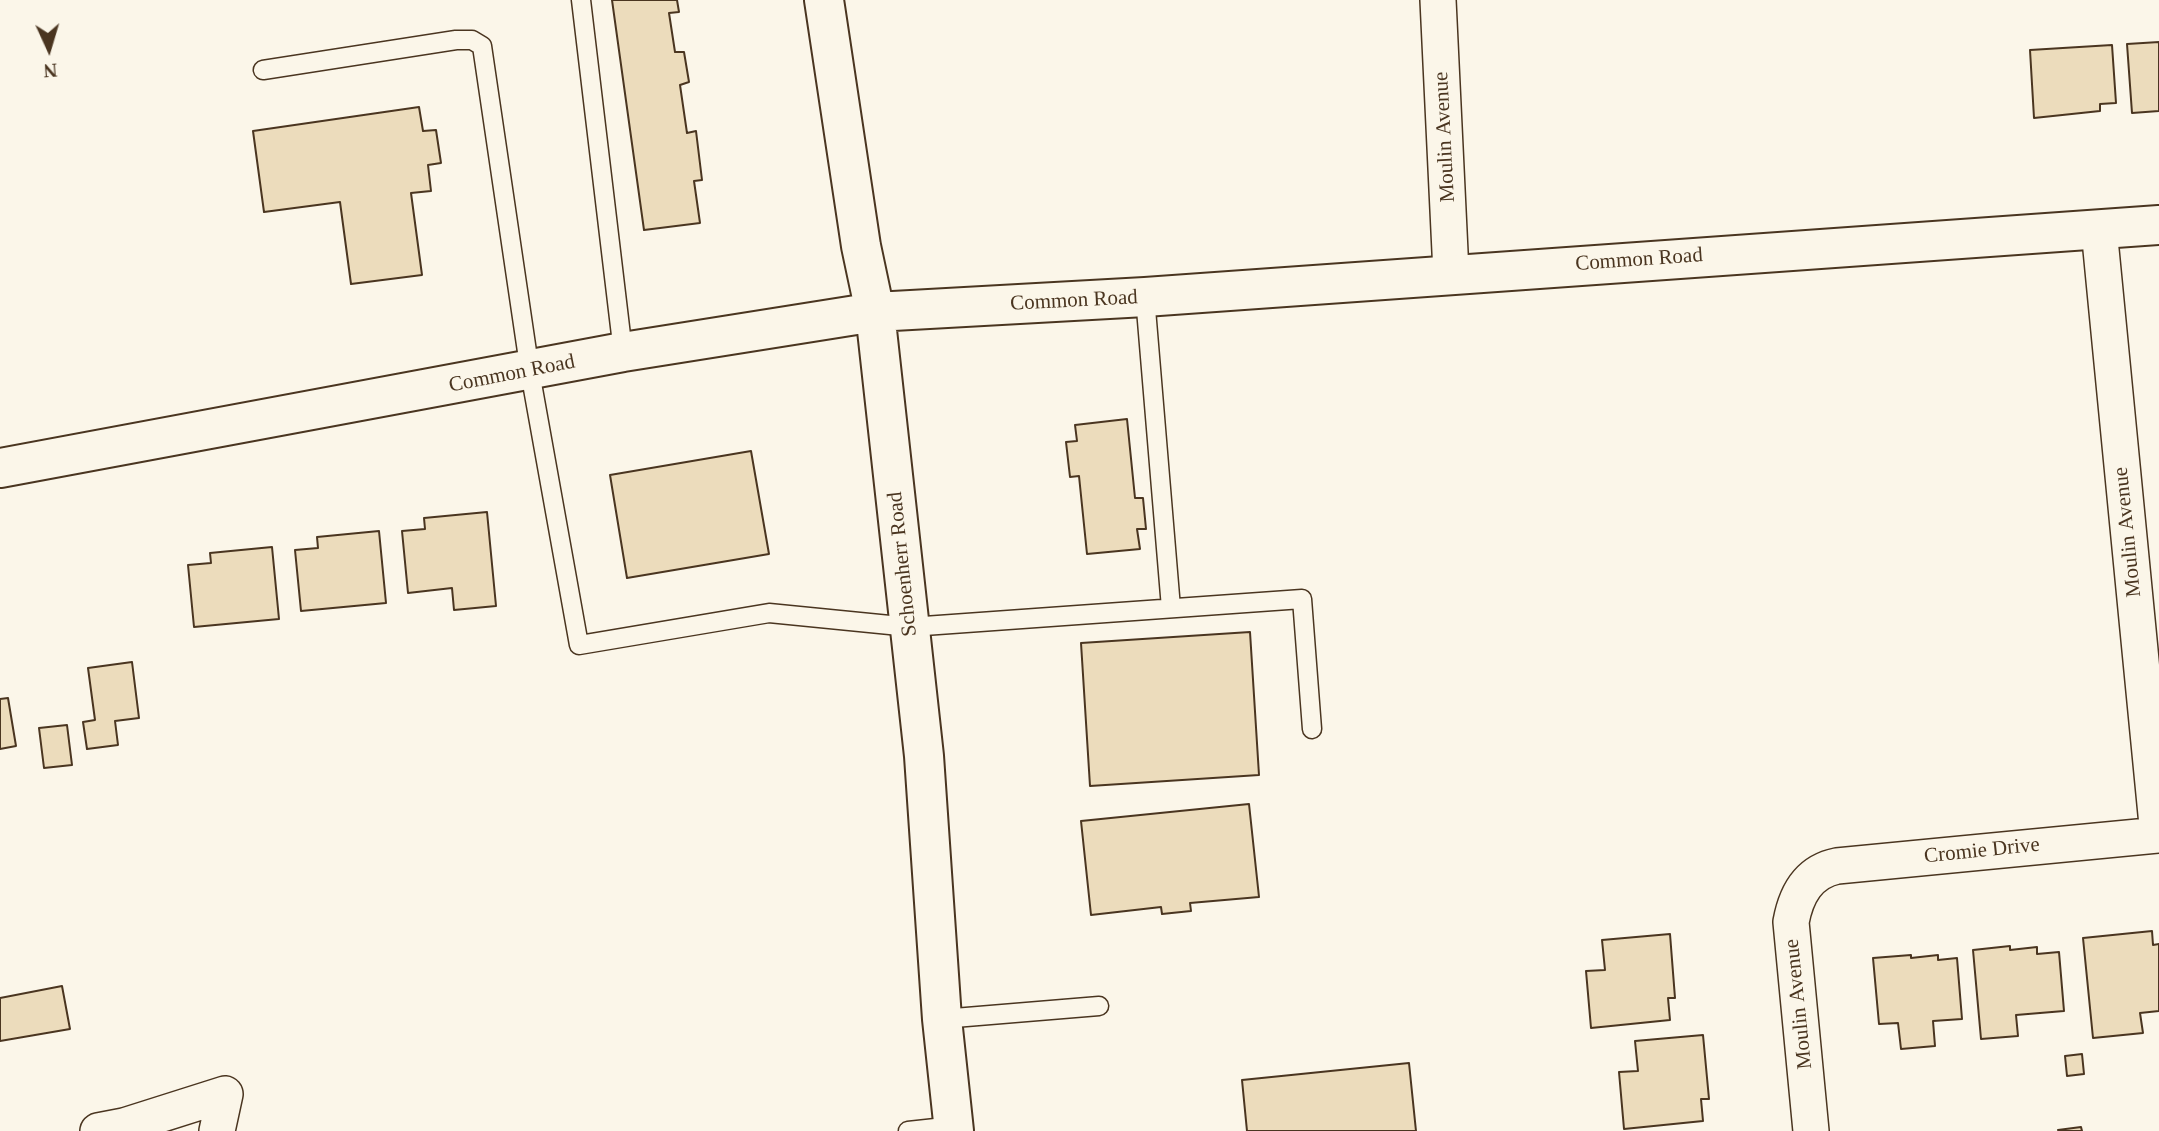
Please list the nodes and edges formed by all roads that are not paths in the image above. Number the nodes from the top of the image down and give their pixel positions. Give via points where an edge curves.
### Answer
1 (581, 0) edge
2 (824, 0) edge
3 (1438, 0) edge
4 (263, 70) dead end
5 (2159, 225) edge
6 (2099, 229) junction
7 (1451, 274) junction
8 (1144, 297) junction
9 (875, 312) junction
10 (623, 352) junction
11 (530, 372) junction
12 (0, 468) edge
13 (1171, 608) junction
14 (910, 627) junction
15 (1312, 729) dead end
16 (2158, 835) edge
17 (1809, 880) joint
18 (1099, 1006) dead end
19 (942, 1019) junction
20 (116, 1129) edge
21 (954, 1129) edge
22 (217, 1131) edge
23 (908, 1131) edge
24 (1811, 1131) edge

1 - 10 lane
2 - 9 street, Schoenherr Road
3 - 7 street, Moulin Avenue
4 - 11 lane via 456,40 472,40 482,46
5 - 6 street, Common Road
6 - 7 street, Common Road
6 - 16 street, Moulin Avenue
7 - 8 street, Common Road
8 - 9 street, Common Road
8 - 13 lane
9 - 10 street, Common Road
9 - 14 street, Schoenherr Road
10 - 11 street, Common Road
11 - 12 street, Common Road
11 - 14 lane via 579,645 769,613
13 - 14 lane
13 - 15 lane via 1302,599
14 - 19 street, Schoenherr Road
16 - 17 street, Cromie Drive via 1837,866
17 - 24 street, Moulin Avenue via 1794,906 1791,922
18 - 19 lane
19 - 21 street, Schoenherr Road
20 - 22 street via 225,1094
21 - 23 lane

